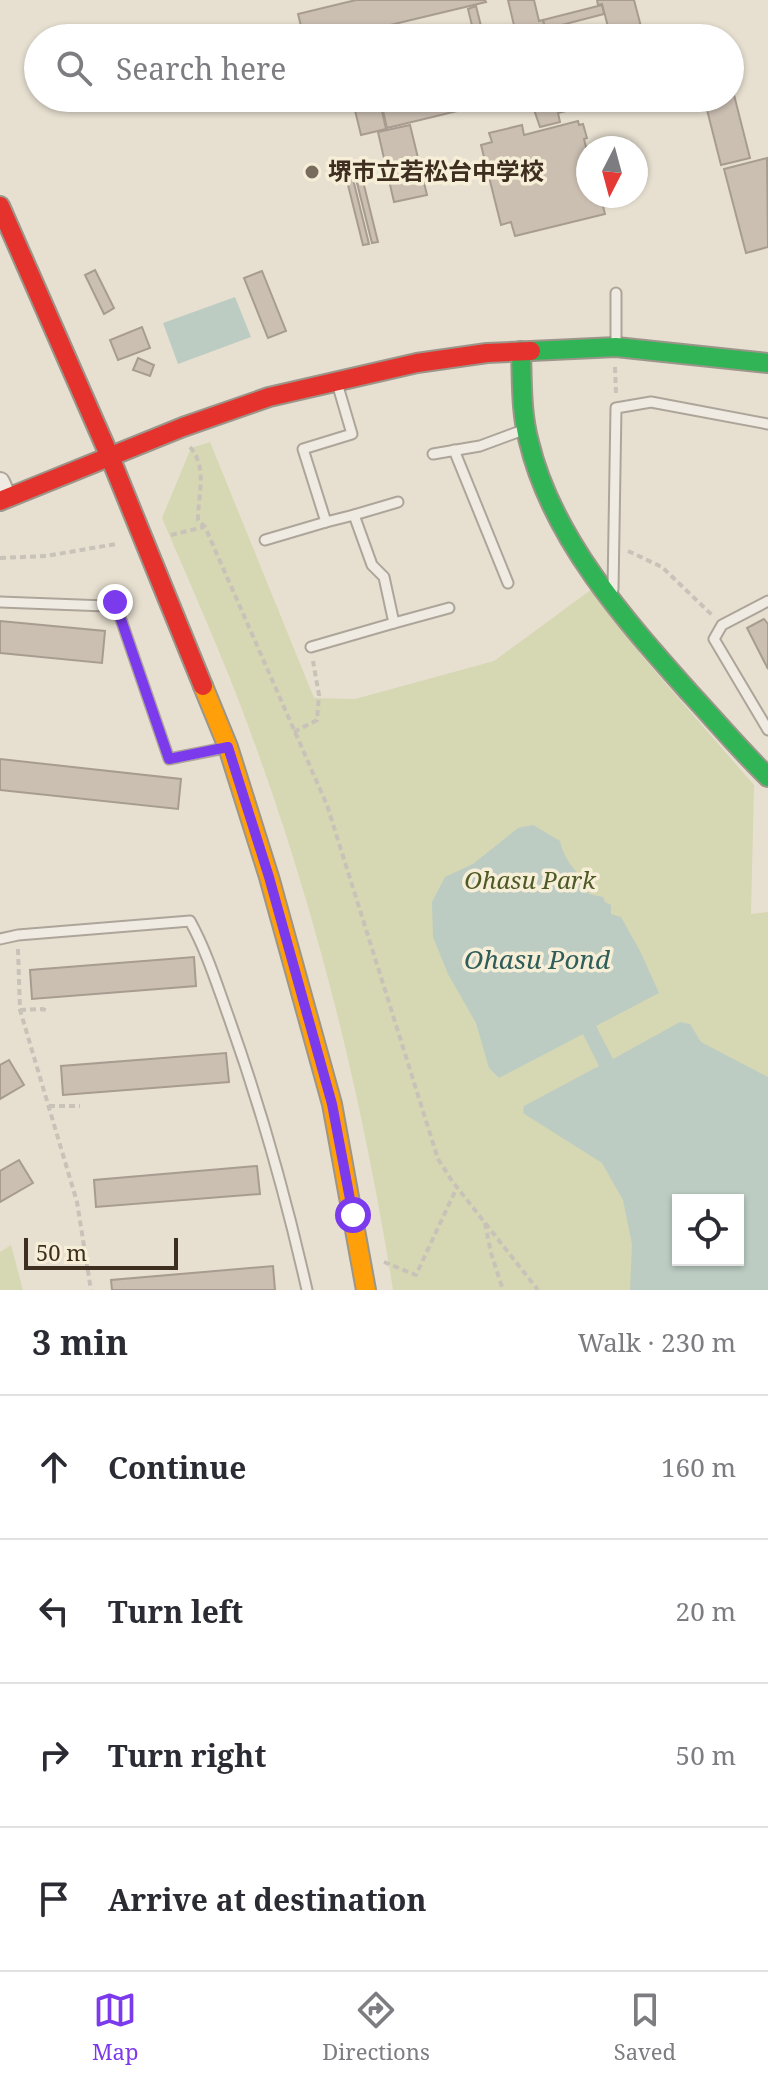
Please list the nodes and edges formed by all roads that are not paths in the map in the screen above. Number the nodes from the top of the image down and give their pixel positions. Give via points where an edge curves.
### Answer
1 (0, 206) edge
2 (616, 293) dead end
3 (521, 351) junction
4 (615, 356) junction
5 (768, 363) edge
6 (336, 380) junction
7 (768, 424) edge
8 (526, 429) junction
9 (454, 450) junction
10 (433, 454) dead end
11 (110, 457) junction
12 (2, 494) edge
13 (398, 502) dead end
14 (354, 515) junction
15 (326, 522) junction
16 (265, 540) dead end
17 (508, 583) dead end
18 (612, 600) junction
19 (768, 601) edge
20 (0, 602) edge
21 (449, 608) dead end
22 (394, 623) junction
23 (311, 647) road end
24 (768, 730) edge
25 (228, 747) junction
26 (768, 777) edge
27 (0, 939) edge
28 (307, 1290) edge
29 (366, 1290) edge

1 - 11 street
2 - 4 lane
3 - 4 street
3 - 6 street via 417,363
3 - 8 street
4 - 5 street
6 - 11 street via 255,402
6 - 15 lane via 352,434 303,449
7 - 18 lane via 651,402 616,408
8 - 9 lane
8 - 18 street via 553,511
9 - 10 lane
9 - 17 lane
11 - 12 street
11 - 25 street
13 - 14 lane
14 - 15 lane
14 - 22 lane via 372,565 384,577
15 - 16 lane
18 - 26 street
19 - 24 lane via 722,625 714,639
20 - 25 lane via 115,602 169,759
21 - 22 lane
22 - 23 lane
25 - 29 street via 332,1104
27 - 28 lane via 190,921 255,1090

